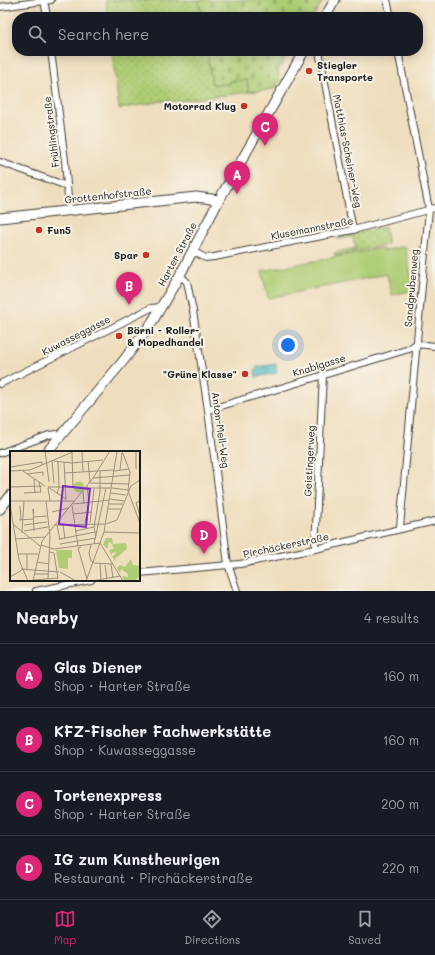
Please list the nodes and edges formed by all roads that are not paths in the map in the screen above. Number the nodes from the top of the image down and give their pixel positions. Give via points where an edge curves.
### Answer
1 (46, 0) edge
2 (335, 0) edge
3 (387, 0) edge
4 (0, 7) edge
5 (47, 12) edge
6 (328, 12) edge
7 (390, 12) edge
8 (52, 56) edge
9 (301, 56) edge
10 (320, 56) edge
11 (399, 56) edge
12 (0, 162) edge
13 (67, 186) junction
14 (219, 200) junction
15 (432, 209) edge
16 (70, 210) junction
17 (0, 218) edge
18 (354, 230) junction
19 (192, 251) junction
20 (180, 275) junction
21 (161, 306) junction
22 (416, 344) junction
23 (435, 346) edge
24 (324, 374) junction
25 (0, 384) edge
26 (208, 410) junction
27 (60, 436) junction
28 (48, 451) edge
29 (0, 453) edge
30 (10, 496) edge
31 (0, 509) edge
32 (435, 521) edge
33 (401, 529) junction
34 (315, 549) junction
35 (228, 564) junction
36 (140, 573) edge
37 (87, 581) edge
38 (60, 588) edge
39 (36, 591) edge
40 (237, 591) edge

1 - 4 street
1 - 5 street
2 - 6 main road
3 - 7 street
8 - 13 street, Frühlingstraße
9 - 14 main road, Harter Straße
10 - 18 street, Matthias-Scheiner-Weg
11 - 15 street, Sandgrubenweg
12 - 13 street
13 - 16 street, Frühlingstraße
14 - 16 main road, Grottenhofstraße via 196,197
14 - 19 main road, Harter Straße
15 - 18 street, Klusemannstraße
15 - 22 street, Sandgrubenweg
16 - 17 main road, Grottenhofstraße
18 - 19 street, Klusemannstraße via 206,258
19 - 20 main road, Harter Straße
20 - 21 main road, Harter Straße
20 - 26 street, Anton-Mell-Weg via 187,282
21 - 25 street, Kuwasseggasse via 151,308
21 - 27 main road, Harter Straße via 124,360
22 - 23 street
22 - 24 street, Knablgasse via 409,349
22 - 33 street, Sandgrubenweg
24 - 26 street, Knablgasse
24 - 34 street, Geistingerweg
26 - 35 street, Anton-Mell-Weg
27 - 28 main road, Harter Straße
27 - 29 street via 49,435
30 - 31 main road
32 - 33 street, Pirchäckerstraße
33 - 34 street, Pirchäckerstraße
34 - 35 street, Pirchäckerstraße via 240,564
35 - 36 street, Pirchäckerstraße
35 - 40 street, Anton-Mell-Weg
37 - 38 street
38 - 39 street

